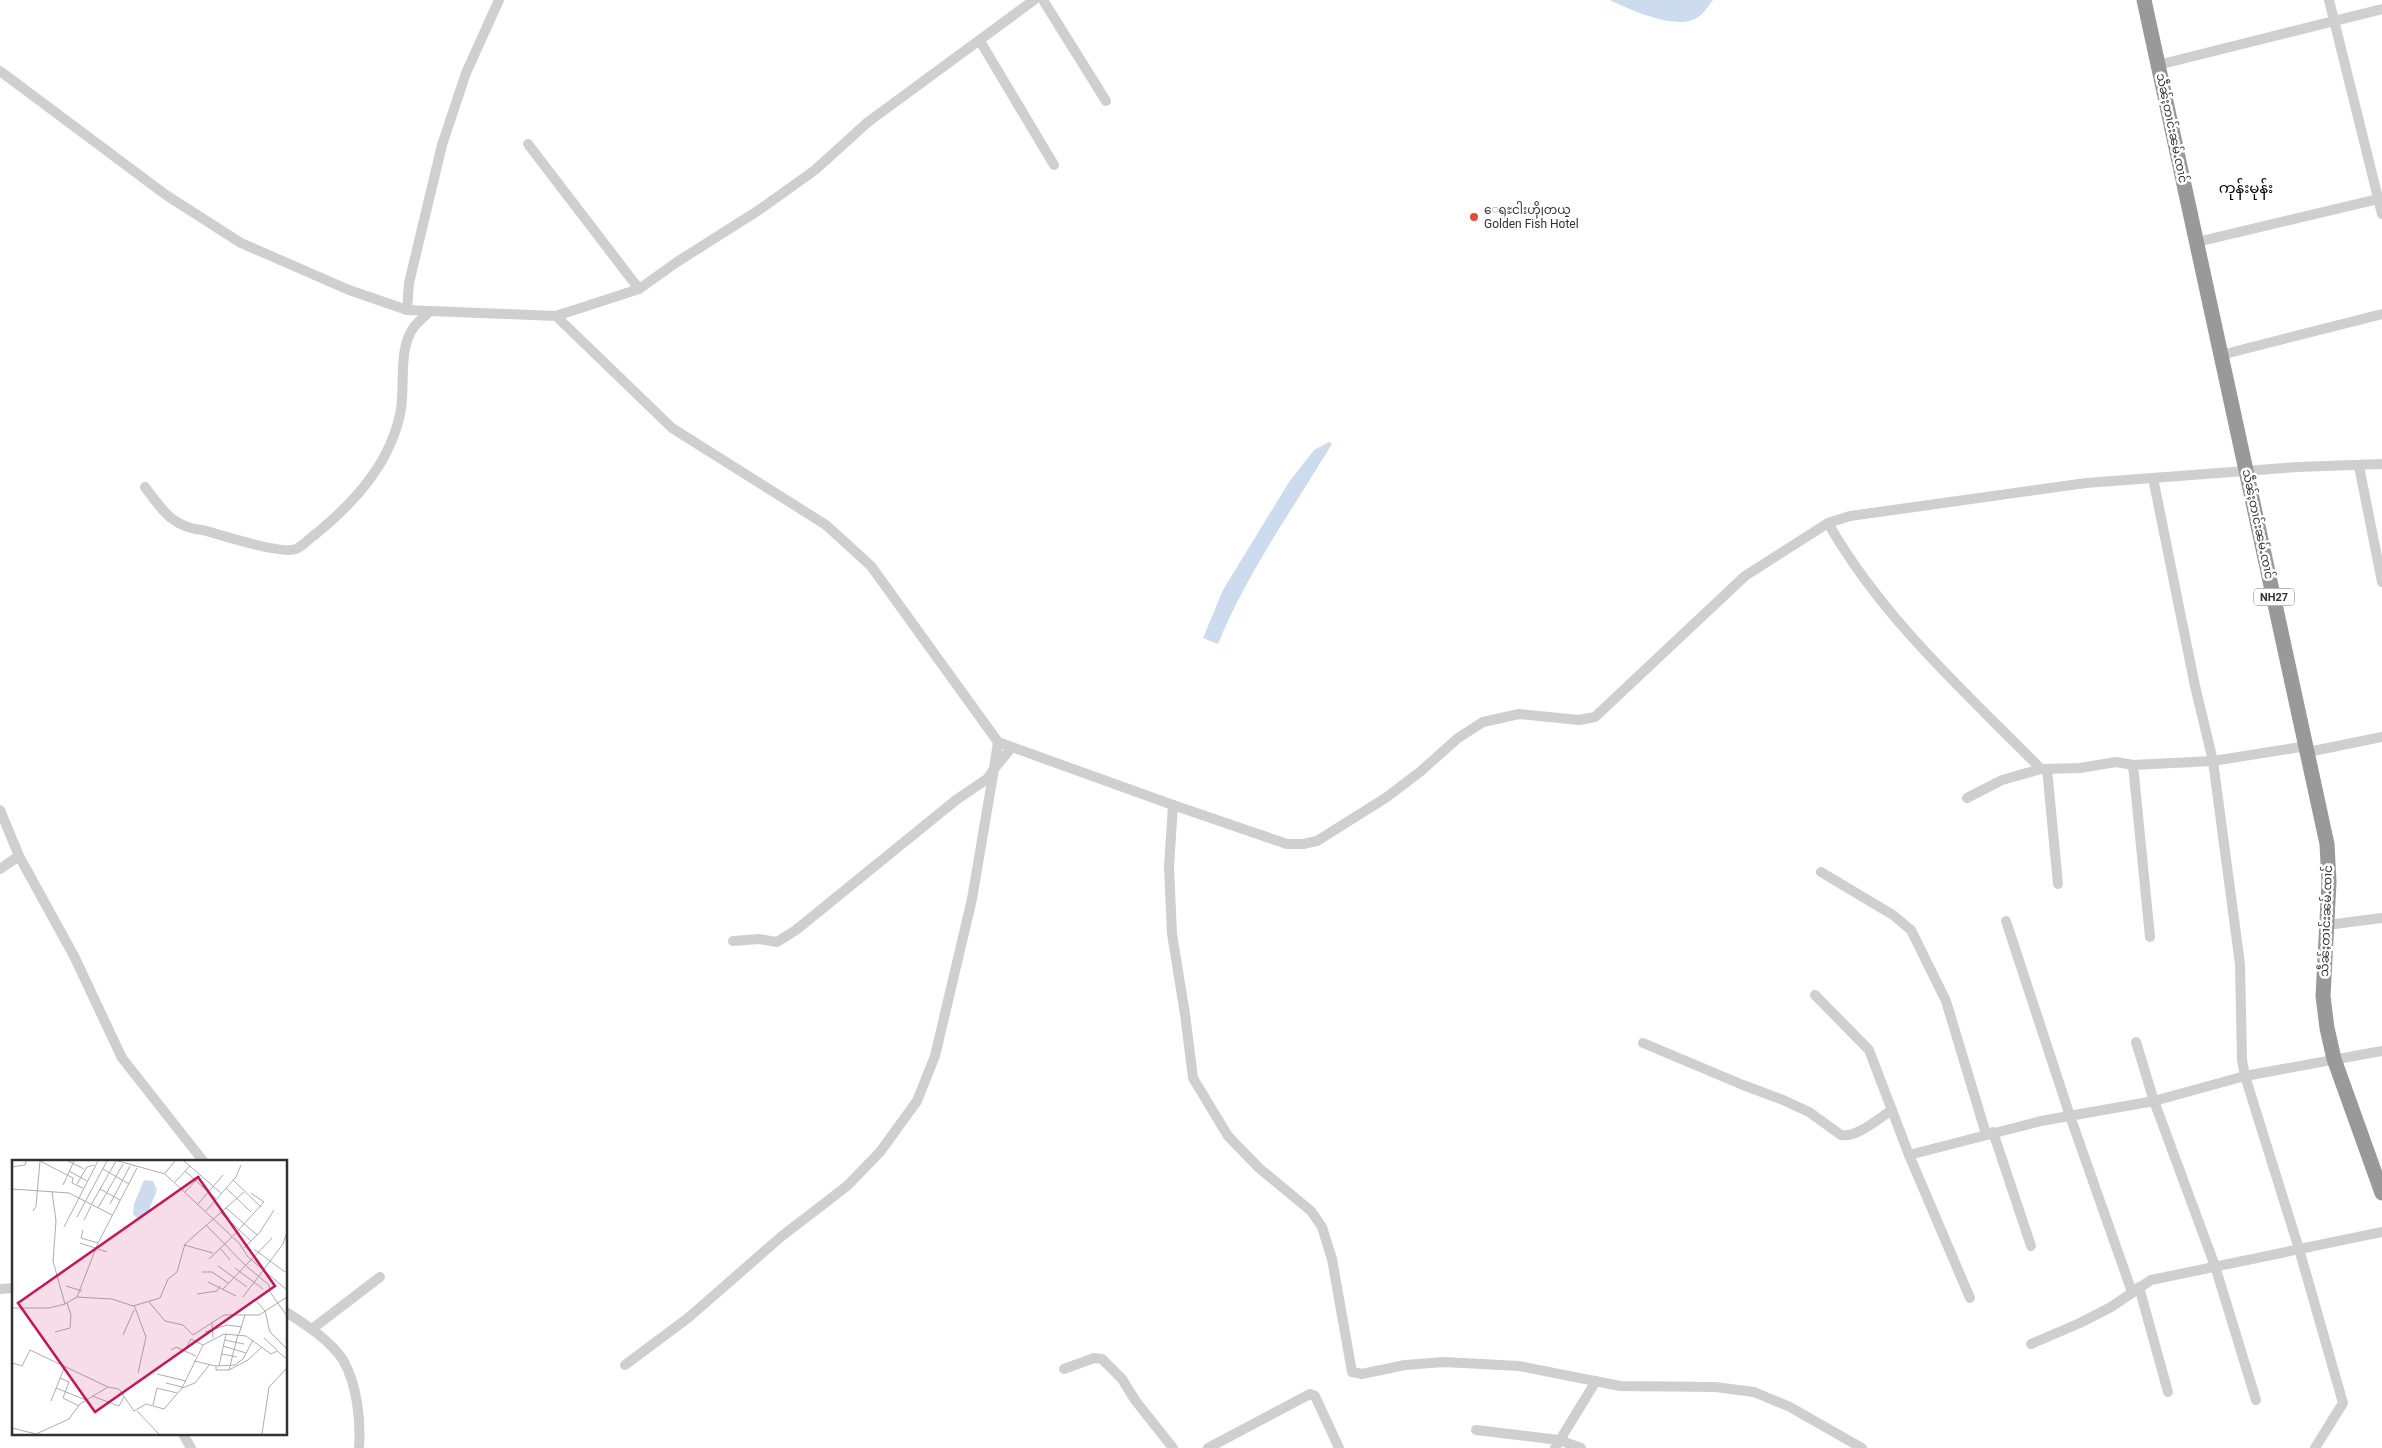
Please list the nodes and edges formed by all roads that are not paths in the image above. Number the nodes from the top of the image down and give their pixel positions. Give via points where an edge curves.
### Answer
1 (498, 0) edge
2 (1034, 0) edge
3 (1043, 0) edge
4 (2144, 0) edge
5 (2329, 0) edge
6 (2382, 9) edge
7 (2333, 20) junction
8 (980, 41) junction
9 (2158, 65) junction
10 (0, 70) edge
11 (1106, 101) dead end
12 (528, 144) dead end
13 (1054, 165) dead end
14 (2380, 199) edge
15 (2382, 214) edge
16 (2196, 242) junction
17 (639, 289) junction
18 (407, 310) junction
19 (430, 311) junction
20 (2382, 314) edge
21 (556, 316) junction
22 (2221, 355) junction
23 (2382, 464) edge
24 (2359, 466) junction
25 (2247, 472) junction
26 (2153, 478) junction
27 (144, 487) dead end
28 (1828, 523) junction
29 (2382, 582) edge
30 (2382, 737) edge
31 (998, 742) junction
32 (1012, 747) junction
33 (2307, 749) junction
34 (2214, 761) junction
35 (2133, 765) junction
36 (994, 769) junction
37 (2044, 769) junction
38 (1967, 798) dead end
39 (1173, 805) junction
40 (0, 810) edge
41 (19, 856) junction
42 (0, 868) edge
43 (1821, 872) dead end
44 (2058, 884) dead end
45 (2382, 918) edge
46 (2006, 921) dead end
47 (2327, 925) junction
48 (2150, 937) dead end
49 (733, 941) dead end
50 (1815, 995) dead end
51 (2136, 1042) dead end
52 (1643, 1043) dead end
53 (2382, 1051) edge
54 (2334, 1059) junction
55 (2245, 1076) junction
56 (2154, 1101) junction
57 (1892, 1110) junction
58 (2070, 1116) junction
59 (1989, 1133) junction
60 (1909, 1155) junction
61 (202, 1160) edge
62 (2382, 1193) edge
63 (2382, 1232) edge
64 (2031, 1246) dead end
65 (2299, 1249) junction
66 (2215, 1266) junction
67 (380, 1277) dead end
68 (2135, 1290) junction
69 (1970, 1298) dead end
70 (288, 1313) edge
71 (312, 1329) junction
72 (2030, 1344) dead end
73 (625, 1365) dead end
74 (1064, 1369) dead end
75 (1596, 1382) junction
76 (2168, 1392) dead end
77 (2256, 1400) dead end
78 (1476, 1430) dead end
79 (184, 1436) edge
80 (1557, 1444) edge
81 (191, 1448) edge
82 (359, 1448) edge
83 (1173, 1448) edge
84 (1208, 1448) edge
85 (1339, 1448) edge
86 (1582, 1448) edge
87 (1862, 1448) edge
88 (2315, 1448) edge

1 - 18 street via 466,72 442,145 409,283
2 - 8 street
3 - 11 street
4 - 9 highway, သဵၼ်ႈတၢင်းၼမ်ႉၸၢင် / NH27
5 - 7 street
6 - 7 street
7 - 9 street
7 - 14 street
8 - 13 street
8 - 17 street via 868,122 816,170
9 - 16 highway, သဵၼ်ႈတၢင်းၼမ်ႉၸၢင် / NH27
10 - 18 street via 166,195 241,243 349,290
12 - 17 street
14 - 15 street
14 - 16 street
16 - 22 highway, သဵၼ်ႈတၢင်းၼမ်ႉၸၢင် / NH27
17 - 21 street
18 - 19 street
19 - 21 street
19 - 27 street via 413,328 408,342 401,408 393,441 372,477 333,519 296,550 279,550 203,530 191,530 175,523
20 - 22 street
21 - 31 street via 672,428 826,525 854,549 871,566
22 - 25 highway, သဵၼ်ႈတၢင်းၼမ်ႉၸၢင် / NH27
23 - 24 street
24 - 25 street
24 - 29 street
25 - 26 street
25 - 33 highway, သဵၼ်ႈတၢင်းၼမ်ႉၸၢင် / NH27
26 - 28 street via 2086,483 1850,516
26 - 34 street via 2195,686
28 - 37 street via 1845,553 1912,638
28 - 39 street via 1745,576 1595,717 1579,720 1519,714 1483,722 1458,738 1387,798 1317,841 1287,844
30 - 33 street
31 - 32 street
31 - 36 street
32 - 36 street
32 - 39 street
33 - 34 street
33 - 47 highway, သဵၼ်ႈတၢင်းၼမ်ႉၸၢင် / NH27 via 2327,844
34 - 35 street
34 - 55 street via 2240,964
35 - 37 street via 2116,762
35 - 48 street
36 - 49 street via 987,779 796,930 777,942 760,939
36 - 73 street via 972,900 935,1056 918,1100 880,1152 847,1186 782,1236 688,1318
37 - 38 street via 2002,780
37 - 44 street
39 - 75 street via 1169,867 1172,934 1193,1078 1228,1136 1259,1168 1311,1211 1322,1227 1332,1259 1352,1372 1362,1374 1405,1365 1444,1362 1519,1366
40 - 41 street
41 - 42 street
41 - 61 street via 74,956 122,1058
43 - 59 street via 1912,930 1946,1001
45 - 47 street
46 - 58 street
47 - 54 highway, သဵၼ်ႈတၢင်းၼမ်ႉၸၢင် / NH27 via 2323,996
50 - 57 street via 1869,1050
51 - 56 street
52 - 57 street via 1783,1100 1808,1112 1841,1135 1854,1133
53 - 54 street
54 - 55 street
54 - 62 highway, သဵၼ်ႈတၢင်းၼမ်ႉၸၢင် / NH27
55 - 56 street
55 - 65 street
56 - 58 street
56 - 66 street
57 - 60 street
58 - 59 street
58 - 68 street
59 - 60 street
59 - 64 street
60 - 69 street
63 - 65 street
65 - 66 street
65 - 88 street via 2342,1403
66 - 68 street via 2151,1280
66 - 77 street
67 - 71 street
68 - 72 street via 2080,1324
68 - 76 street
70 - 71 street
71 - 82 street via 346,1368 355,1392
74 - 83 street via 1094,1358 1102,1359 1122,1379
75 - 80 street
75 - 87 street via 1754,1392 1820,1423
78 - 80 street
79 - 81 street
80 - 86 street
84 - 85 street via 1310,1394 1315,1396

